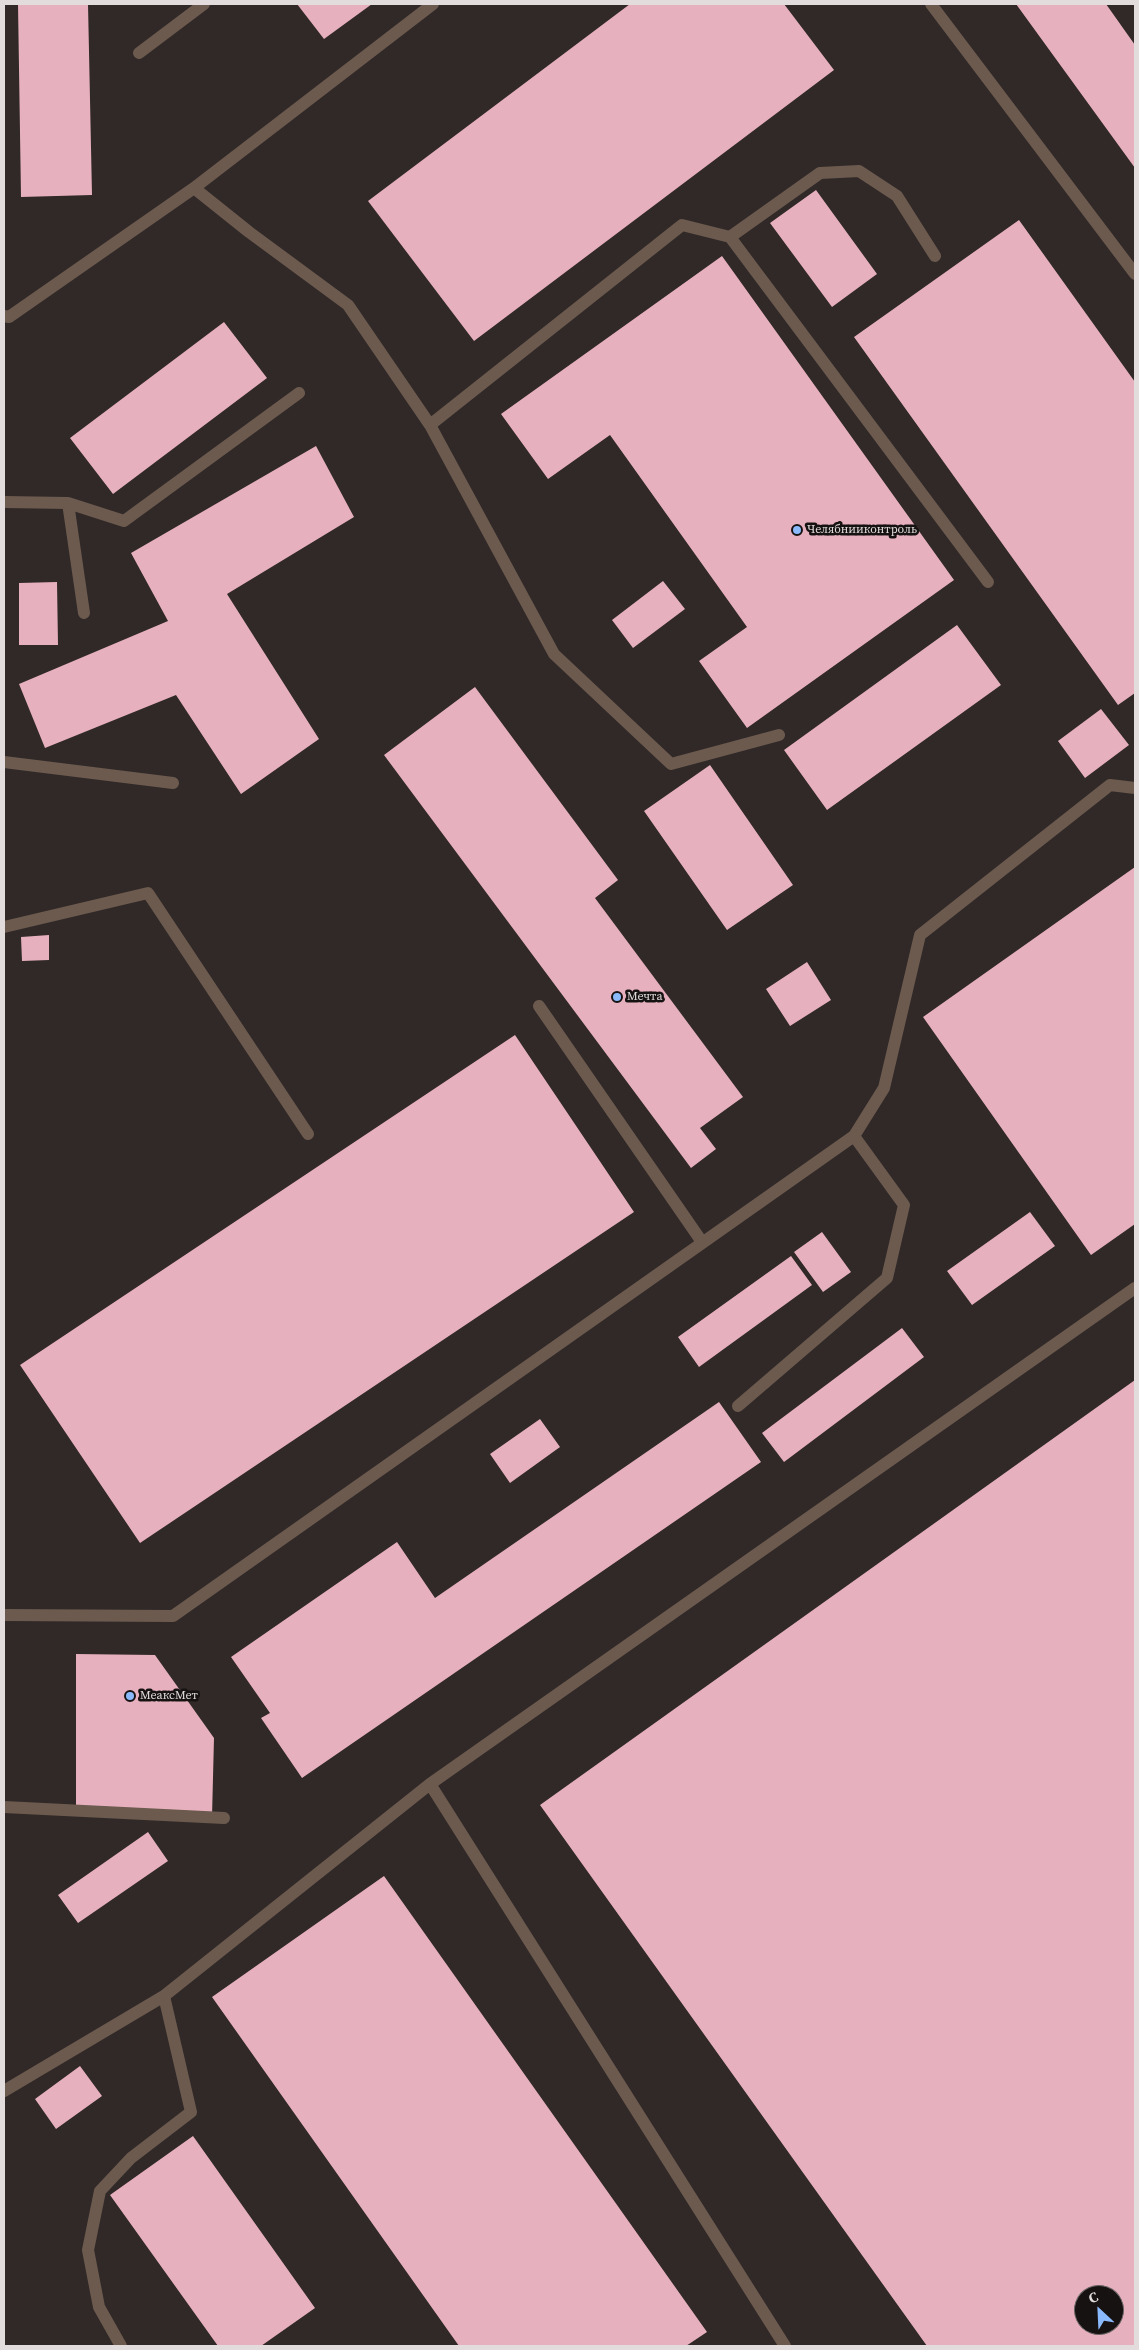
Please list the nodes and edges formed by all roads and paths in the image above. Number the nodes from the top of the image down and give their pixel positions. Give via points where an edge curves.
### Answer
1 (204, 4) edge
2 (433, 4) edge
3 (931, 4) edge
4 (139, 53) dead end
5 (194, 188) junction
6 (730, 237) junction
7 (935, 256) dead end
8 (1135, 274) edge
9 (4, 316) edge
10 (299, 393) dead end
11 (430, 425) junction
12 (4, 502) edge
13 (68, 503) junction
14 (988, 582) dead end
15 (84, 613) dead end
16 (779, 736) dead end
17 (4, 762) edge
18 (173, 783) dead end
19 (1135, 788) edge
20 (4, 927) edge
21 (539, 1006) dead end
22 (308, 1134) dead end
23 (854, 1136) junction
24 (702, 1242) junction
25 (1135, 1288) edge
26 (738, 1406) dead end
27 (4, 1615) edge
28 (430, 1784) junction
29 (4, 1807) edge
30 (224, 1818) dead end
31 (164, 1996) junction
32 (4, 2092) edge
33 (121, 2346) edge
34 (785, 2346) edge

1 - 4 lane
2 - 5 lane
3 - 8 lane
5 - 9 lane via 9,317
5 - 11 lane via 348,305
6 - 7 lane via 820,173 859,171 897,196
6 - 11 lane via 682,225
6 - 14 lane
10 - 13 lane via 124,521
11 - 16 lane via 554,654 671,764
12 - 13 lane
13 - 15 lane
17 - 18 lane
19 - 23 lane via 1110,785 920,935 884,1088
20 - 22 lane via 148,894
21 - 24 lane
23 - 24 lane
23 - 26 lane via 904,1205 887,1278
24 - 27 lane via 173,1616
25 - 28 lane
28 - 31 lane
28 - 34 lane
29 - 30 lane
31 - 32 lane
31 - 33 lane via 191,2112 131,2158 100,2191 88,2250 99,2307

